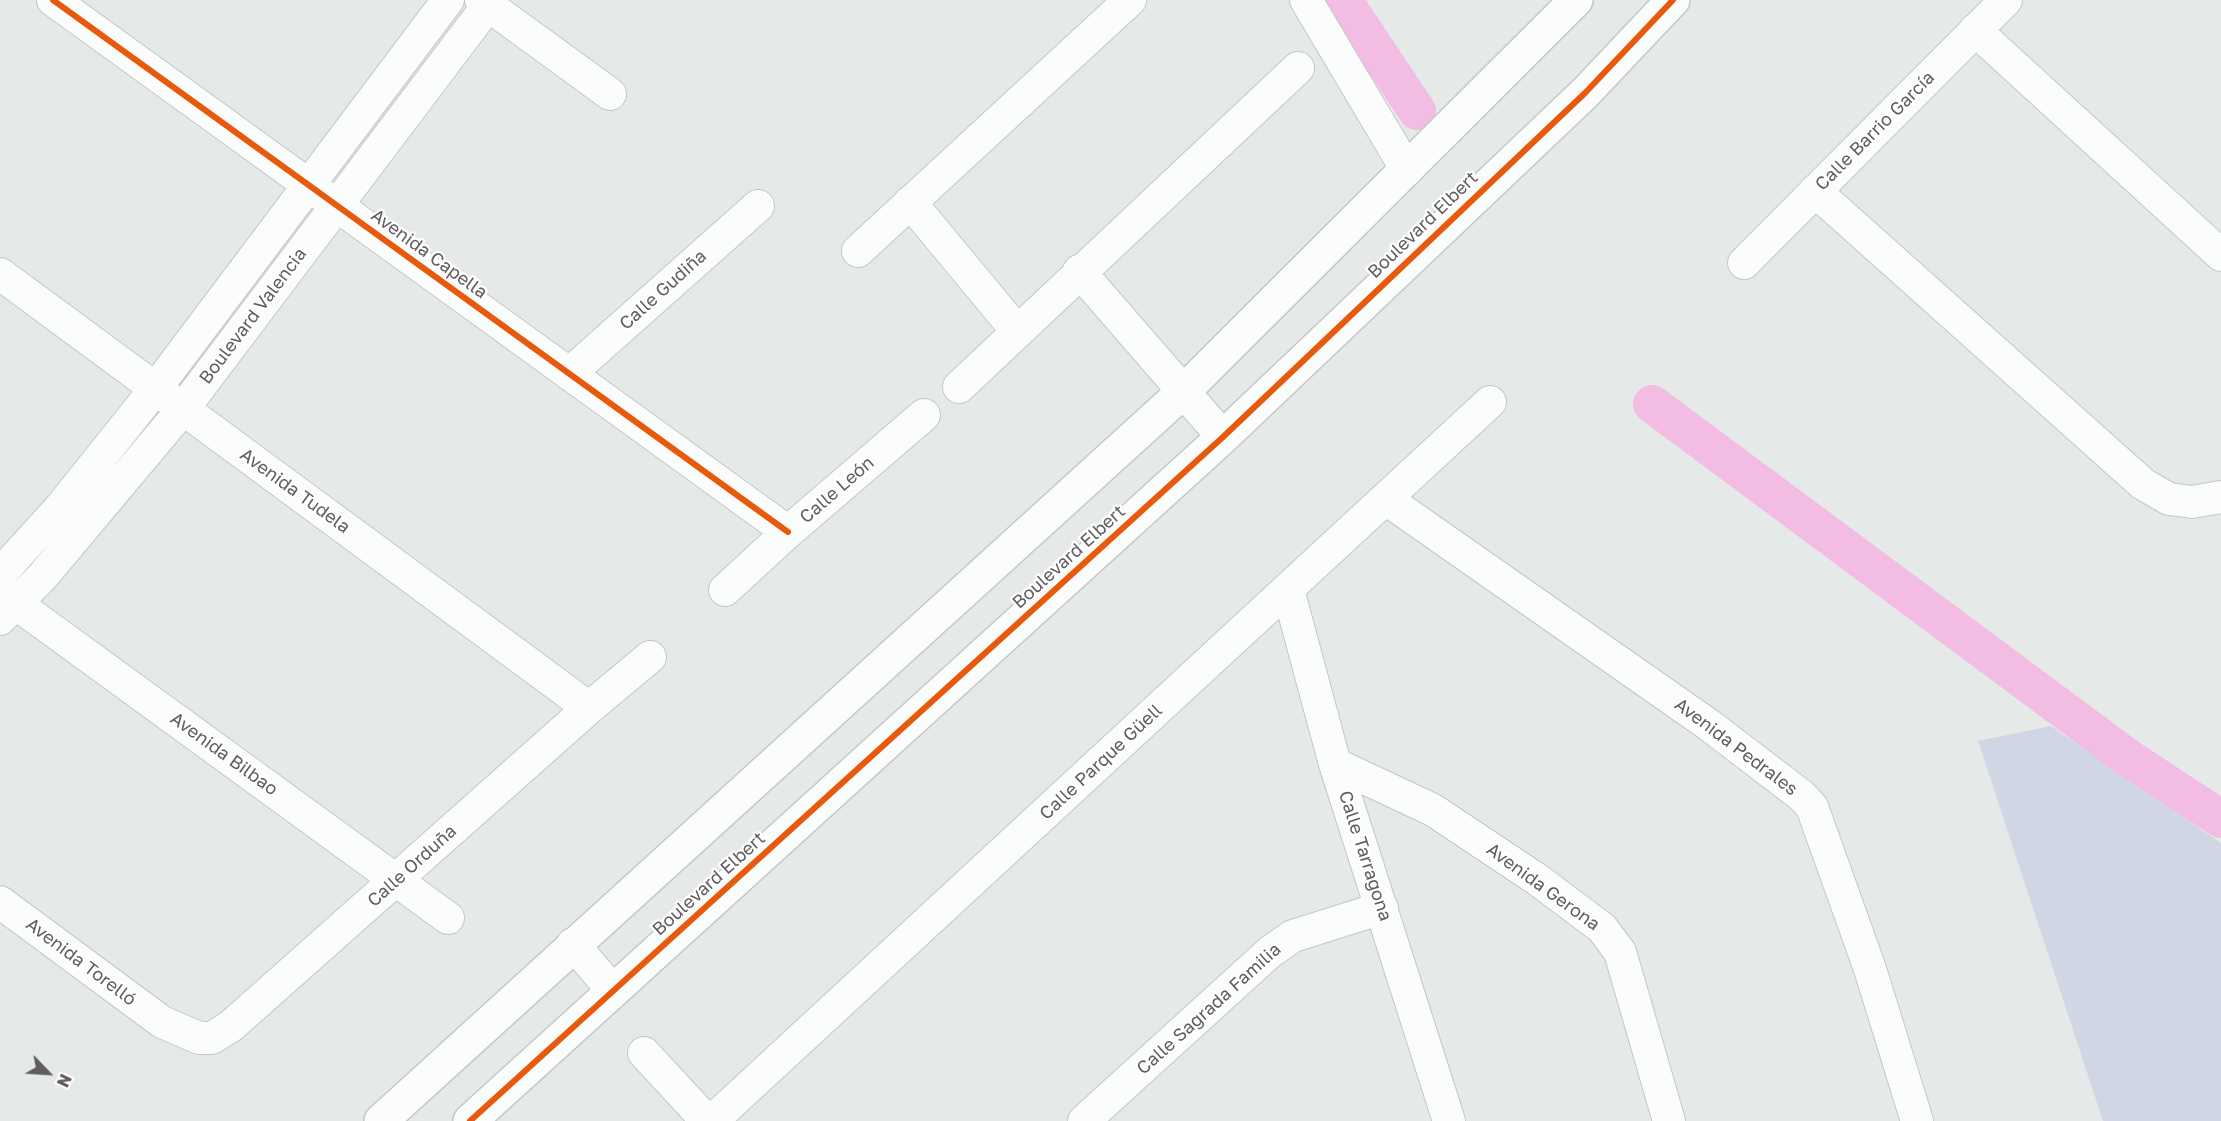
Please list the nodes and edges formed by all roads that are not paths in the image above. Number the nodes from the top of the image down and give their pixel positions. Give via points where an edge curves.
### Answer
1 (53, 0) edge
2 (448, 0) edge
3 (1130, 0) edge
4 (1305, 0) edge
5 (1576, 0) edge
6 (1673, 0) edge
7 (2006, 0) edge
8 (487, 2) edge
9 (1976, 30) junction
10 (1298, 68) dead end
11 (610, 94) dead end
12 (1407, 170) junction
13 (308, 185) junction
14 (1815, 191) junction
15 (910, 202) junction
16 (336, 206) junction
17 (758, 206) dead end
18 (858, 251) dead end
19 (2221, 255) edge
20 (1744, 263) dead end
21 (1079, 271) junction
22 (0, 274) edge
23 (1017, 331) junction
24 (569, 374) junction
25 (959, 387) dead end
26 (156, 388) junction
27 (1183, 392) junction
28 (1490, 402) dead end
29 (183, 409) junction
30 (924, 415) dead end
31 (1223, 437) junction
32 (2221, 497) edge
33 (1386, 499) junction
34 (788, 532) junction
35 (0, 574) edge
36 (725, 590) dead end
37 (1288, 590) junction
38 (6, 605) edge
39 (651, 657) dead end
40 (589, 708) junction
41 (1335, 764) junction
42 (396, 881) junction
43 (0, 902) edge
44 (1382, 908) junction
45 (448, 918) dead end
46 (573, 944) junction
47 (613, 991) junction
48 (162, 1022) joint
49 (644, 1053) dead end
50 (381, 1121) edge
51 (470, 1121) edge
52 (709, 1121) edge
53 (1084, 1121) edge
54 (1449, 1121) edge
55 (1669, 1121) edge
56 (1917, 1121) edge

1 - 13 street, Avenida Capella
2 - 13 street, Boulevard Valencia
3 - 15 street
4 - 12 street
5 - 12 street
6 - 31 street, Boulevard Elbert via 1585,93
7 - 9 street, Calle Barrio García
8 - 11 street
8 - 16 street, Boulevard Valencia
9 - 14 street, Calle Barrio García
9 - 19 street
10 - 21 street
12 - 27 street
13 - 16 street, Avenida Capella
13 - 26 street, Boulevard Valencia
14 - 20 street, Calle Barrio García
14 - 32 street via 2143,484 2169,499 2192,502
15 - 18 street
15 - 23 street
16 - 24 street, Avenida Capella
16 - 29 street, Boulevard Valencia
17 - 24 street, Calle Gudiña
21 - 23 street
21 - 27 street
22 - 26 street, Avenida Tudela
23 - 25 street
24 - 34 street, Avenida Capella
26 - 29 street, Avenida Tudela
26 - 35 street, Boulevard Valencia via 60,508
27 - 31 street
27 - 46 street
28 - 33 street, Calle Parque Güell
29 - 38 street, Boulevard Valencia
29 - 40 street, Avenida Tudela
30 - 34 street, Calle León
31 - 47 street, Boulevard Elbert
33 - 37 street, Calle Parque Güell
33 - 56 street, Avenida Pedrales via 1709,725 1812,807 1866,958
34 - 36 street, Calle León
37 - 41 street, Calle Tarragona
37 - 52 street, Calle Parque Güell
38 - 42 street, Avenida Bilbao
39 - 40 street, Calle Orduña
40 - 42 street, Calle Orduña
41 - 44 street, Calle Tarragona
41 - 55 street, Avenida Gerona via 1433,810 1602,928 1620,952
42 - 45 street, Avenida Bilbao
42 - 48 street, Calle Orduña via 231,1026 212,1038 199,1038
43 - 48 street, Avenida Torelló
44 - 53 street, Calle Sagrada Familia via 1293,936 1270,952
44 - 54 street, Calle Tarragona
46 - 47 street
46 - 50 street
47 - 51 street, Boulevard Elbert
49 - 52 street

